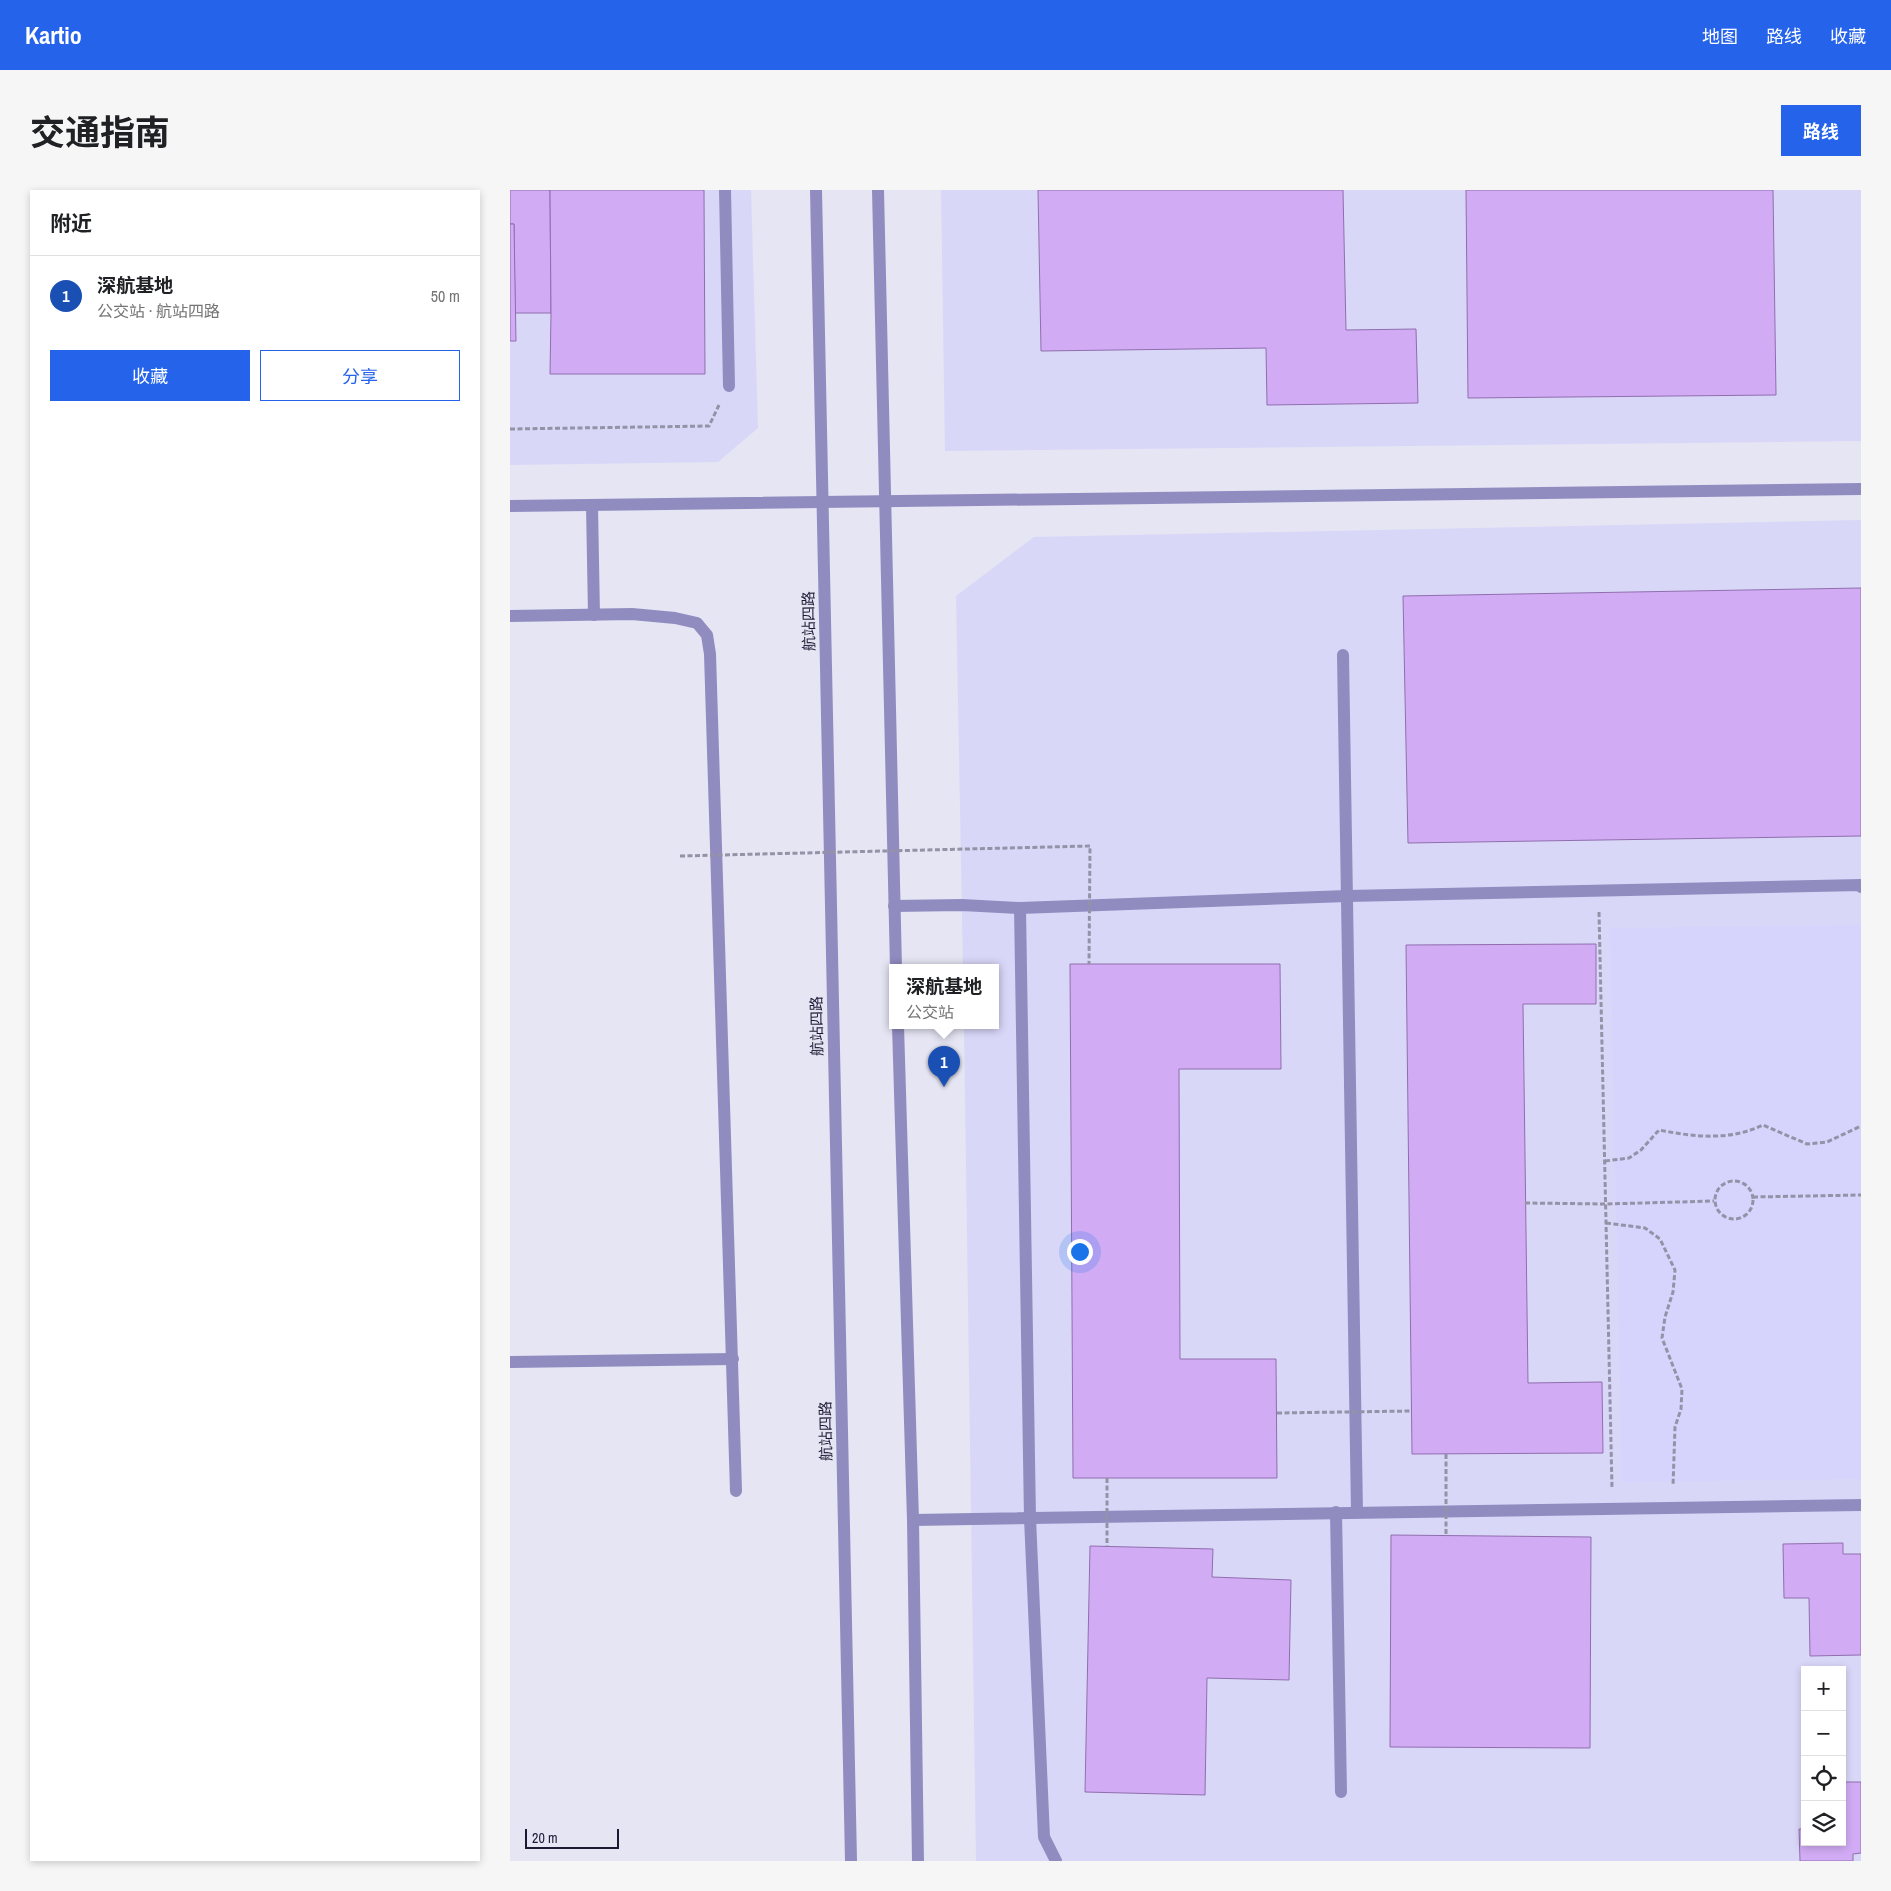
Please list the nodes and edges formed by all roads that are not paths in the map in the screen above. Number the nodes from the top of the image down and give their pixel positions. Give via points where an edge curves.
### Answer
1 (725, 190) edge
2 (816, 190) edge
3 (878, 190) edge
4 (729, 386) road end
5 (1861, 489) edge
6 (884, 501) junction
7 (822, 502) junction
8 (592, 505) junction
9 (510, 506) edge
10 (594, 615) junction
11 (510, 616) edge
12 (1343, 655) dead end
13 (1861, 887) edge
14 (1348, 896) junction
15 (894, 906) junction
16 (1020, 908) junction
17 (896, 964) edge
18 (898, 1029) edge
19 (733, 1359) junction
20 (510, 1362) edge
21 (736, 1491) dead end
22 (1861, 1505) edge
23 (1336, 1512) junction
24 (1358, 1512) junction
25 (1030, 1518) junction
26 (913, 1520) junction
27 (1341, 1792) dead end
28 (851, 1861) edge
29 (918, 1861) edge
30 (1056, 1861) edge

1 - 4 street
2 - 7 street, 航站四路
3 - 6 street
5 - 6 street
6 - 7 street
6 - 15 street
7 - 8 street
7 - 28 street, 航站四路
8 - 9 street
8 - 10 street
10 - 11 street
10 - 19 street via 632,614 697,623 707,635 709,644
12 - 14 street
13 - 14 street
14 - 16 street
14 - 24 street
15 - 16 street
15 - 17 street
16 - 25 street
18 - 26 street
19 - 20 street
19 - 21 street
22 - 24 street
23 - 24 street
23 - 25 street
23 - 27 street
25 - 26 street
25 - 30 street via 1044,1837
26 - 29 street

